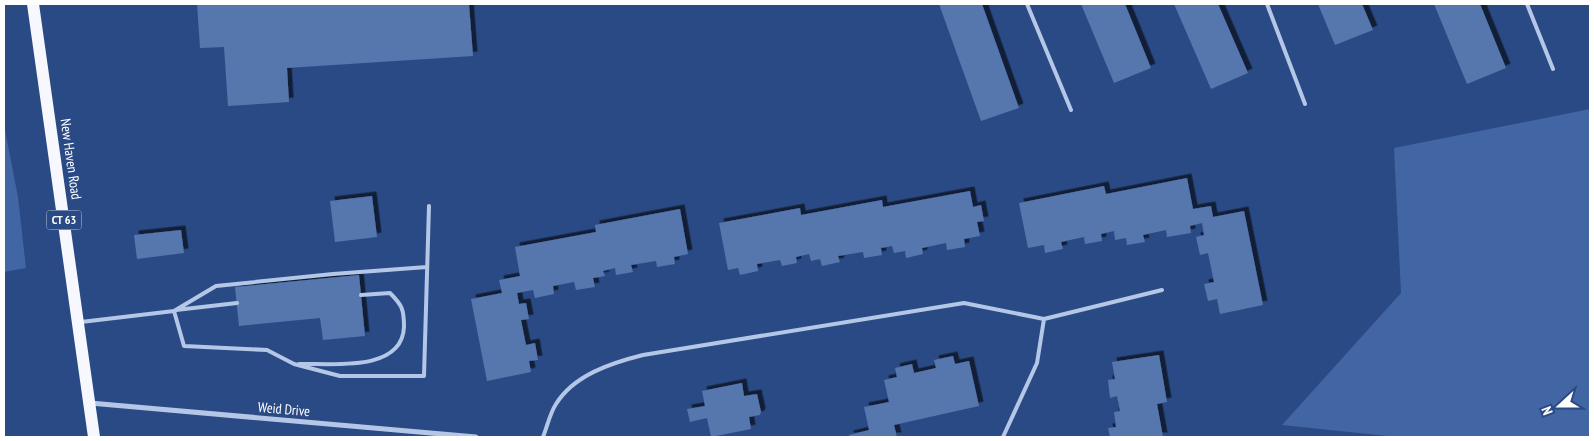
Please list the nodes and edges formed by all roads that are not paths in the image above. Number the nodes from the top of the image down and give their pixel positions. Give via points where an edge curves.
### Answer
1 (33, 4) edge
2 (1027, 4) edge
3 (1267, 4) edge
4 (1527, 4) edge
5 (1552, 69) dead end
6 (1305, 104) dead end
7 (1071, 110) dead end
8 (429, 206) dead end
9 (427, 267) junction
10 (1162, 290) dead end
11 (361, 295) dead end
12 (237, 303) dead end
13 (174, 311) junction
14 (1044, 319) junction
15 (78, 323) junction
16 (294, 364) junction
17 (90, 403) junction
18 (94, 437) edge
19 (476, 437) edge
20 (543, 437) edge
21 (1003, 437) edge

1 - 15 main road, New Haven Road / CT 63
2 - 7 lane
3 - 6 lane
4 - 5 lane
8 - 9 lane
9 - 13 lane via 216,286
9 - 16 lane via 424,376 340,376
10 - 14 lane
11 - 16 lane via 390,293 401,304 403,335 395,350 370,361
12 - 13 lane
13 - 15 lane
13 - 16 lane via 184,346 268,350
14 - 20 lane via 964,303 643,355 615,362 566,389 554,406
14 - 21 lane via 1037,363
15 - 17 main road, New Haven Road / CT 63
17 - 18 main road, New Haven Road / CT 63
17 - 19 street, Weid Drive

